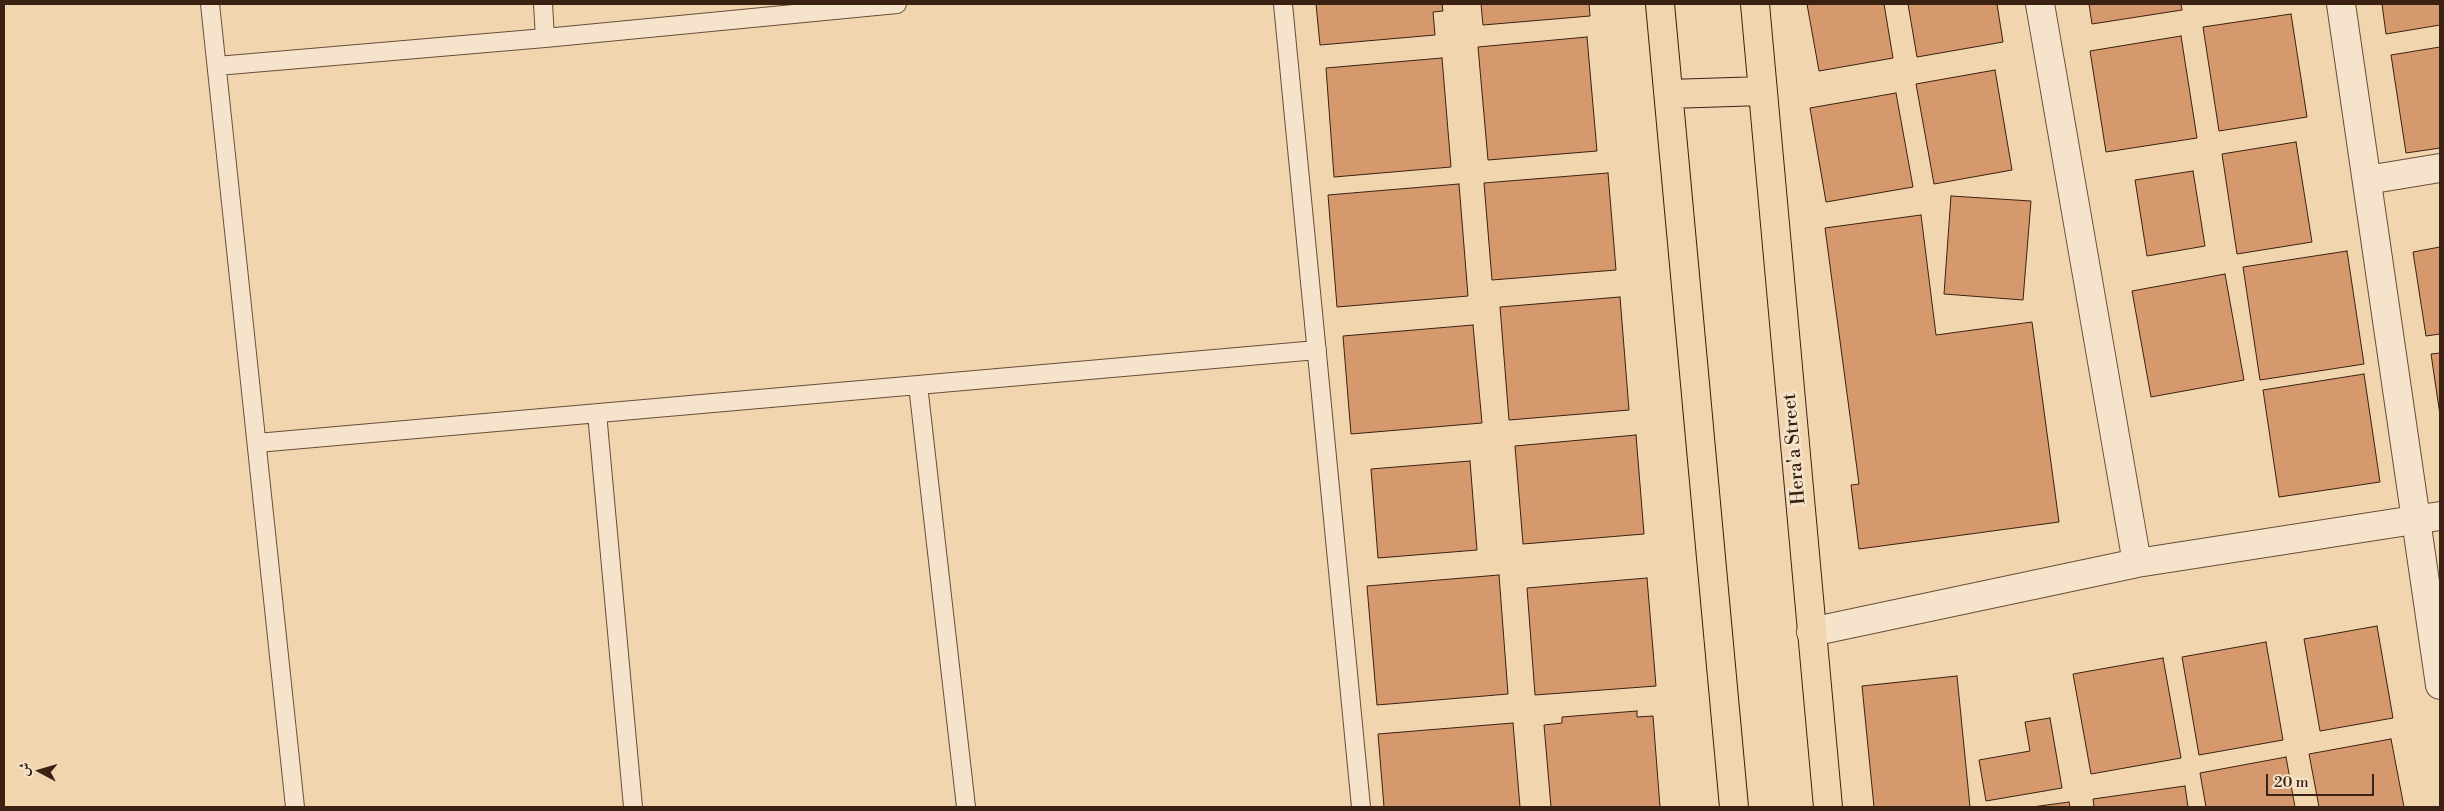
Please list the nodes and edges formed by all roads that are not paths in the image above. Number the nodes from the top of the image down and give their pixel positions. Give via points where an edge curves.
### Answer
1 (210, 4) edge
2 (542, 4) edge
3 (897, 4) edge
4 (1283, 4) edge
5 (1660, 4) edge
6 (1755, 4) edge
7 (2040, 4) edge
8 (2341, 4) edge
9 (545, 38) junction
10 (217, 66) junction
11 (1762, 91) junction
12 (1669, 94) junction
13 (2440, 168) edge
14 (2367, 180) junction
15 (1317, 350) junction
16 (918, 385) junction
17 (597, 413) junction
18 (257, 442) junction
19 (2428, 518) edge
20 (2137, 563) junction
21 (1811, 632) junction
22 (2440, 684) edge
23 (295, 807) edge
24 (633, 807) edge
25 (966, 807) edge
26 (1361, 807) edge
27 (1734, 807) edge
28 (1828, 807) edge

1 - 10 lane
2 - 9 lane
3 - 9 lane
4 - 15 lane
5 - 12 main road
6 - 11 main road, Hera'a Street
7 - 20 street
8 - 14 street
9 - 10 lane
10 - 18 lane
11 - 12 main road
11 - 21 main road, Hera'a Street
12 - 27 main road
13 - 14 street
14 - 19 street
15 - 16 lane
15 - 26 lane
16 - 17 lane
16 - 25 lane
17 - 18 lane
17 - 24 lane
18 - 23 lane
19 - 20 street
19 - 22 street
20 - 21 street
21 - 28 main road, Hera'a Street

